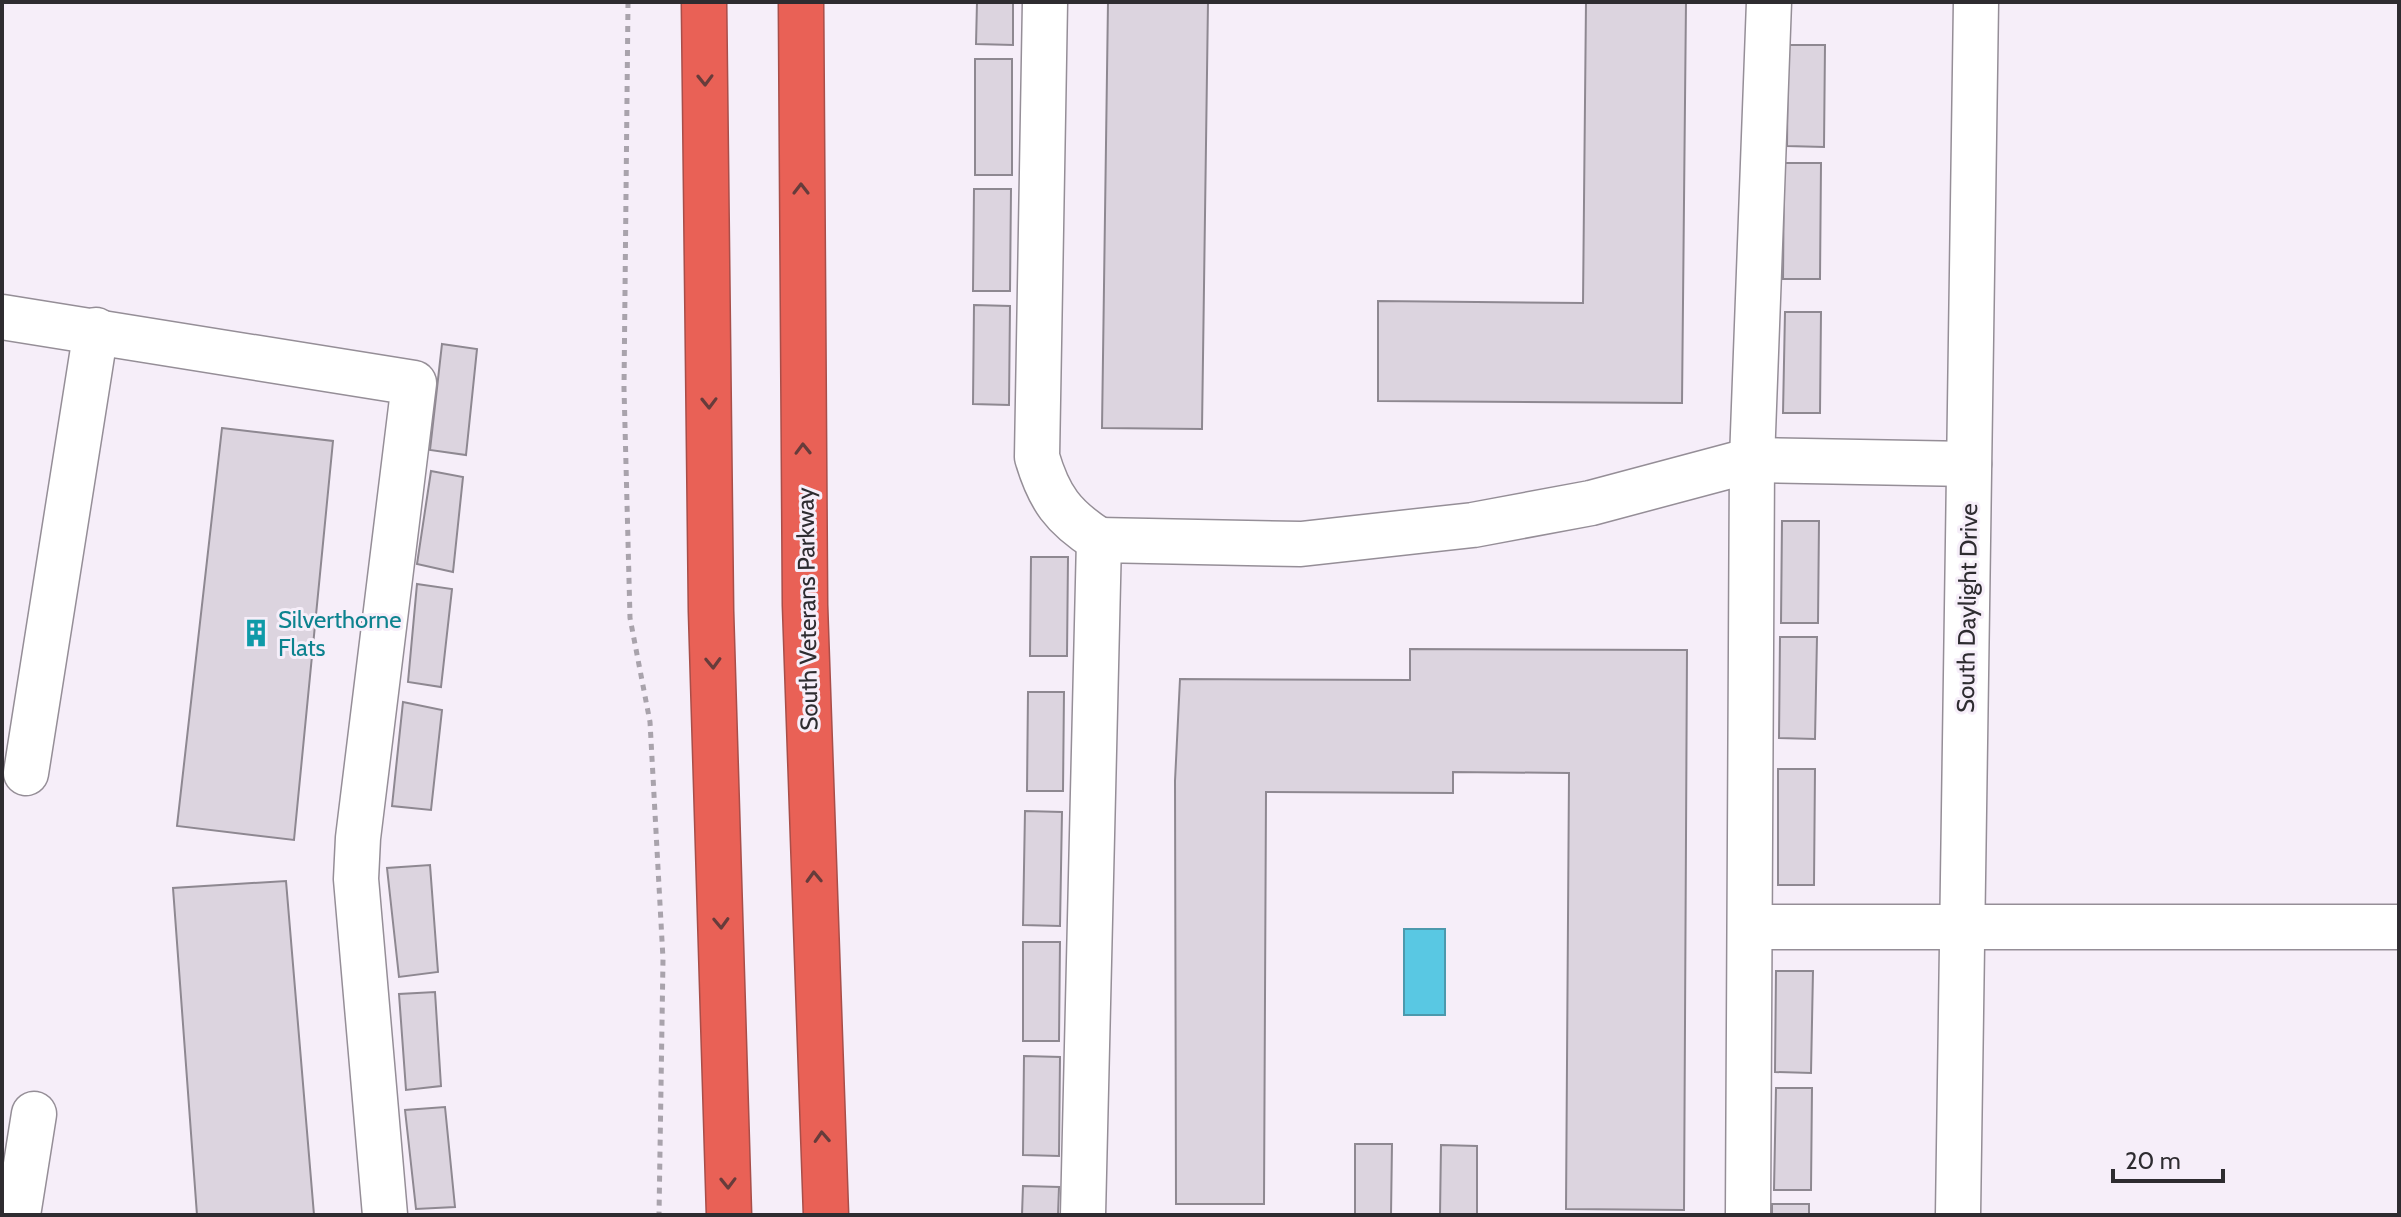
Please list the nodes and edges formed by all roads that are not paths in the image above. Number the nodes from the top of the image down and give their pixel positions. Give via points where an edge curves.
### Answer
1 (704, 2) edge
2 (801, 2) edge
3 (1045, 2) edge
4 (1769, 2) edge
5 (1976, 2) edge
6 (2, 317) edge
7 (96, 330) junction
8 (1752, 460) junction
9 (1969, 464) junction
10 (1099, 540) junction
11 (26, 773) dead end
12 (1750, 927) junction
13 (2399, 927) edge
14 (1962, 928) junction
15 (34, 1114) dead end
16 (18, 1215) edge
17 (385, 1215) edge
18 (729, 1215) edge
19 (826, 1215) edge
20 (1083, 1215) edge
21 (1748, 1215) edge
22 (1958, 1215) edge

1 -> 18 highway via 711,611
19 -> 2 highway, South Veterans Parkway via 805,605
3 - 10 street via 1037,457 1046,486 1070,521
4 - 8 street
5 - 9 street, South Daylight Drive
6 - 7 street
7 - 11 street
7 - 17 street via 414,383 356,879
8 - 9 street
8 - 10 street via 1591,503 1473,525 1301,544
8 - 12 street
9 - 14 street, South Daylight Drive
10 - 20 street
12 - 14 street
12 - 21 street
13 - 14 street
14 - 22 street, South Daylight Drive
15 - 16 street

